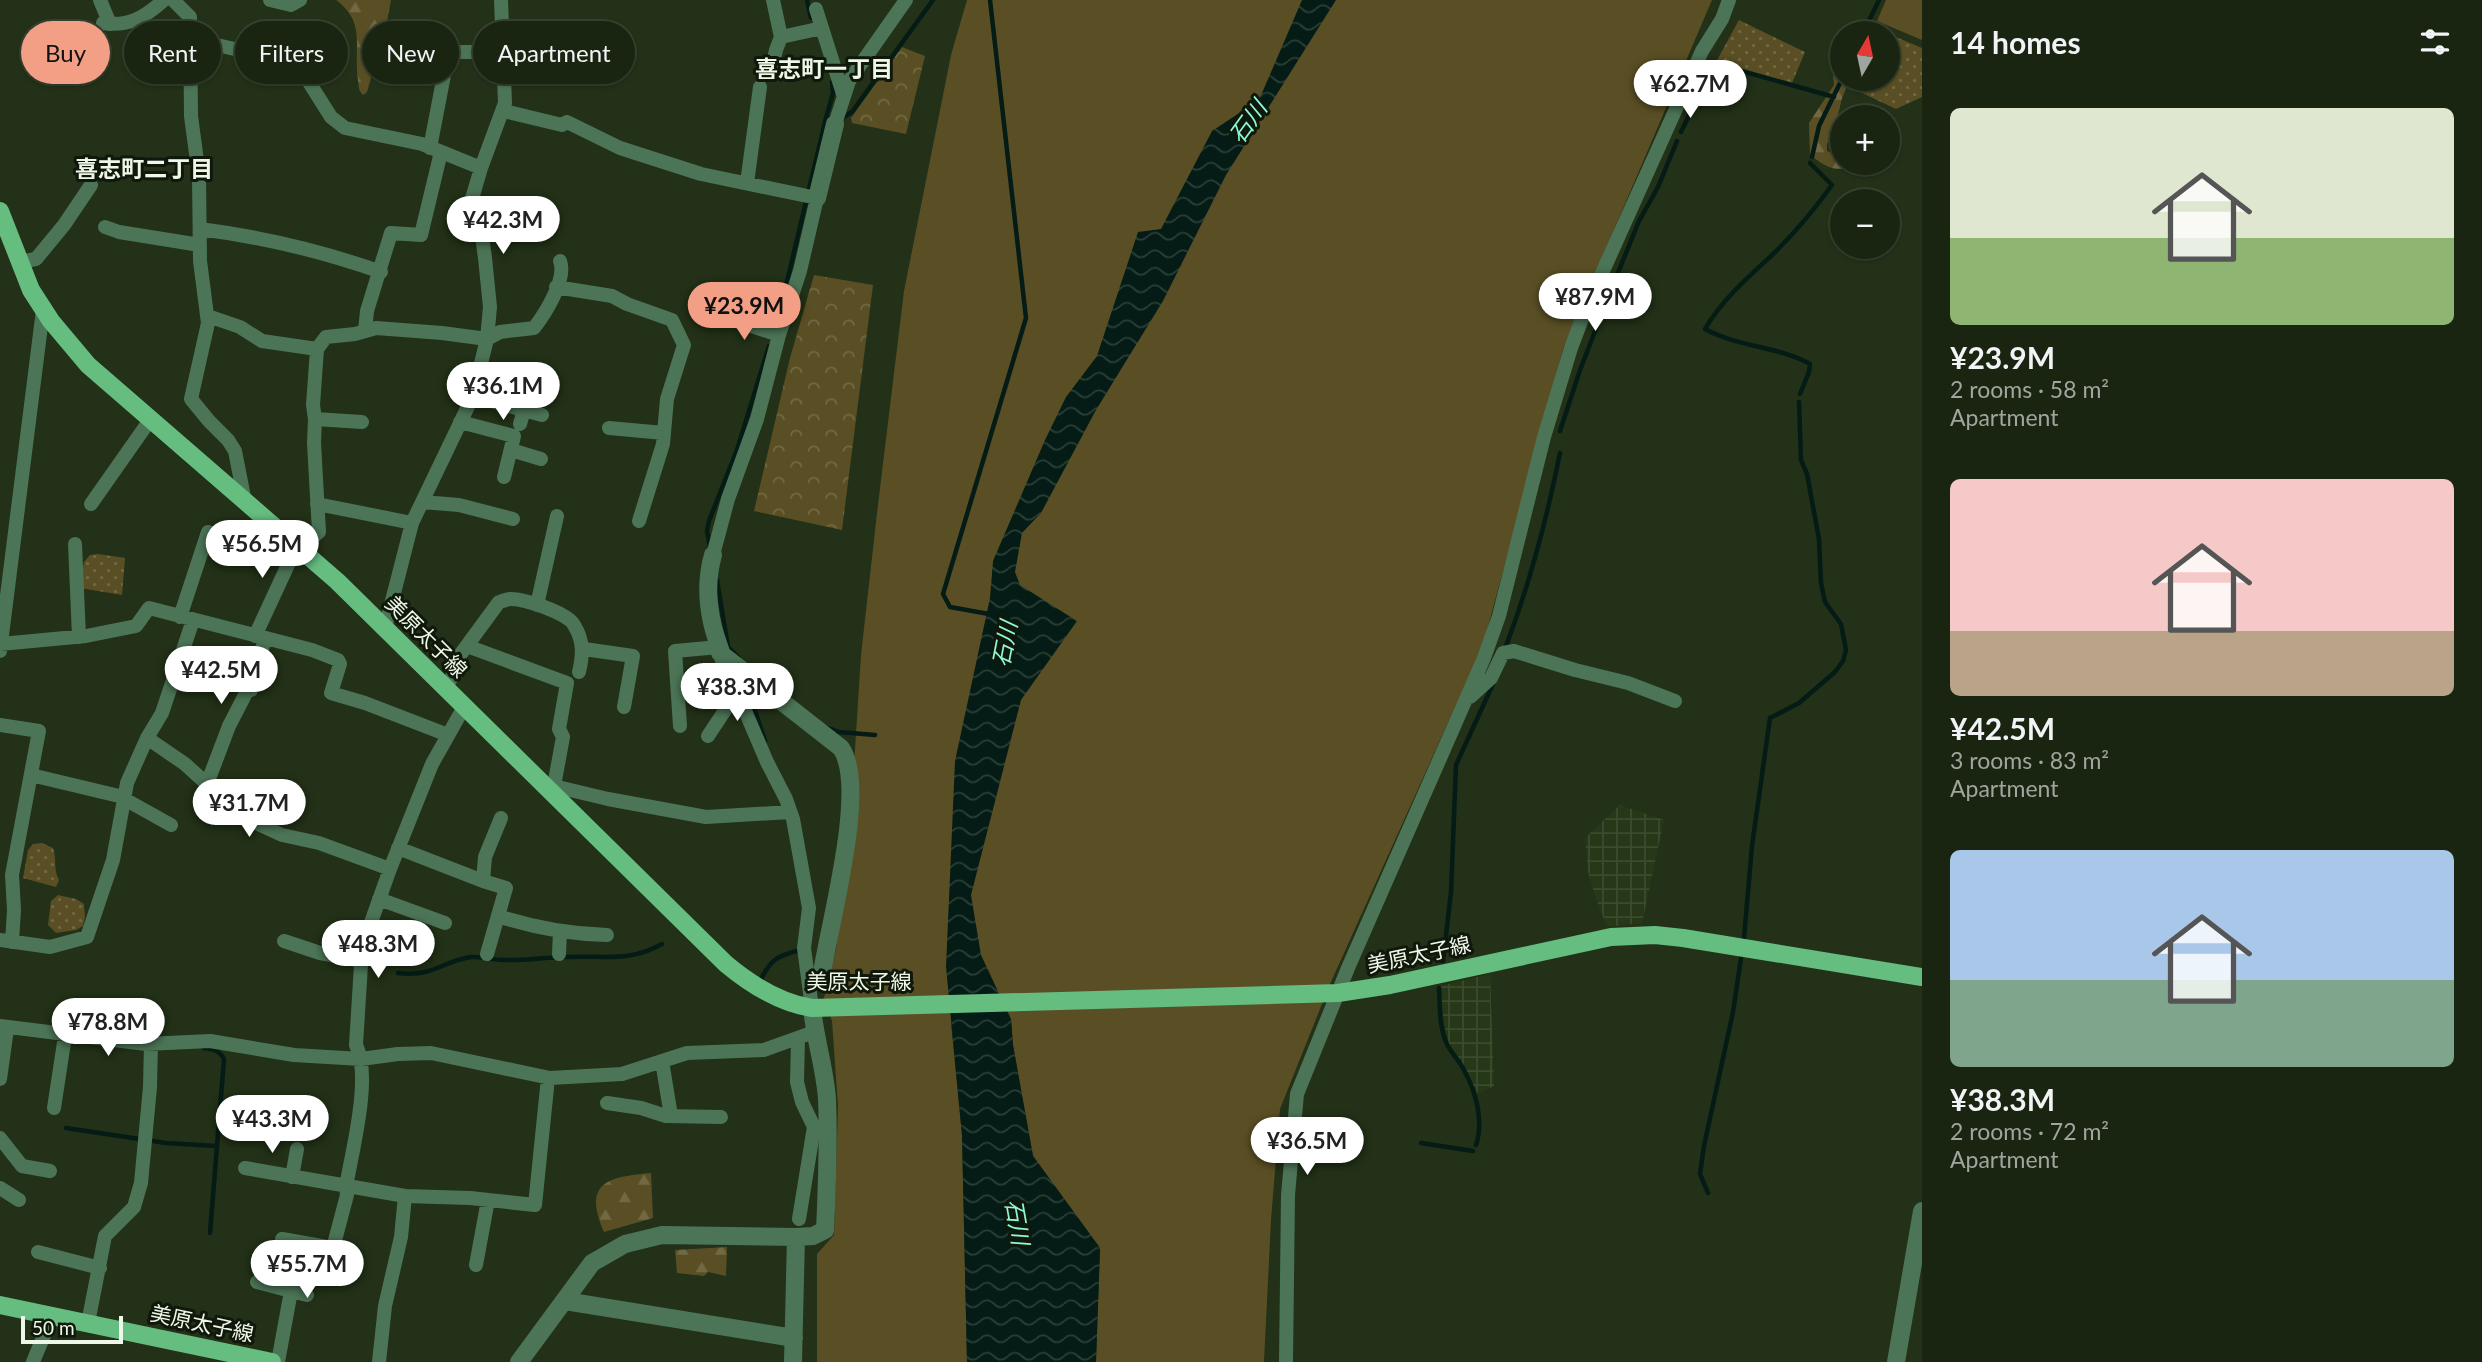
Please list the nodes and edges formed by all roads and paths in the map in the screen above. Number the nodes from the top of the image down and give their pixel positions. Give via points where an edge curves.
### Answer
1 (100, 0) edge
2 (163, 0) edge
3 (173, 0) edge
4 (270, 0) edge
5 (300, 0) edge
6 (501, 0) edge
7 (773, 0) edge
8 (906, 0) edge
9 (1729, 0) edge
10 (188, 6) edge
11 (816, 9) dead end
12 (501, 21) edge
13 (822, 28) junction
14 (781, 37) junction
15 (221, 46) edge
16 (771, 73) dead end
17 (191, 84) edge
18 (443, 84) edge
19 (504, 84) edge
20 (760, 87) dead end
21 (843, 94) junction
22 (504, 111) junction
23 (835, 124) joint
24 (436, 150) junction
25 (481, 168) junction
26 (747, 183) junction
27 (91, 185) dead end
28 (817, 198) junction
29 (0, 211) edge
30 (105, 227) dead end
31 (200, 229) junction
32 (200, 245) junction
33 (560, 261) dead end
34 (19, 262) dead end
35 (381, 272) junction
36 (556, 287) junction
37 (43, 310) junction
38 (208, 316) junction
39 (730, 319) dead end
40 (365, 331) junction
41 (774, 333) junction
42 (487, 339) junction
43 (317, 349) junction
44 (473, 396) junction
45 (542, 415) dead end
46 (316, 419) junction
47 (150, 420) junction
48 (362, 422) dead end
49 (460, 422) junction
50 (609, 428) dead end
51 (664, 433) junction
52 (511, 450) junction
53 (541, 459) dead end
54 (505, 477) dead end
55 (244, 502) junction
56 (422, 502) junction
57 (91, 504) dead end
58 (317, 504) junction
59 (557, 516) dead end
60 (513, 519) dead end
61 (639, 521) dead end
62 (412, 523) junction
63 (208, 532) dead end
64 (75, 544) dead end
65 (300, 549) junction
66 (713, 555) joint
67 (537, 605) junction
68 (187, 618) junction
69 (385, 628) junction
70 (79, 636) junction
71 (260, 637) junction
72 (0, 646) edge
73 (467, 646) junction
74 (584, 649) junction
75 (719, 650) junction
76 (579, 672) dead end
77 (445, 688) junction
78 (737, 692) junction
79 (1466, 700) junction
80 (1675, 701) dead end
81 (464, 706) junction
82 (624, 707) dead end
83 (0, 725) edge
84 (680, 726) dead end
85 (448, 735) junction
86 (708, 736) dead end
87 (147, 738) junction
88 (31, 775) junction
89 (207, 784) junction
90 (548, 784) junction
91 (123, 799) junction
92 (790, 812) junction
93 (501, 818) dead end
94 (171, 825) dead end
95 (398, 848) junction
96 (390, 869) junction
97 (483, 881) junction
98 (379, 899) junction
99 (498, 916) junction
100 (445, 923) dead end
101 (560, 932) junction
102 (607, 936) dead end
103 (6, 941) edge
104 (284, 941) dead end
105 (487, 954) dead end
106 (559, 954) dead end
107 (362, 961) junction
108 (822, 973) joint
109 (1922, 977) edge
110 (1330, 994) junction
111 (816, 1008) junction
112 (4, 1028) edge
113 (806, 1035) junction
114 (65, 1036) junction
115 (151, 1044) junction
116 (361, 1059) junction
117 (662, 1061) junction
118 (548, 1078) junction
119 (0, 1079) edge
120 (607, 1103) dead end
121 (54, 1108) dead end
122 (671, 1116) junction
123 (721, 1117) dead end
124 (0, 1138) edge
125 (297, 1149) dead end
126 (245, 1168) dead end
127 (50, 1171) dead end
128 (292, 1177) junction
129 (346, 1187) junction
130 (0, 1188) edge
131 (405, 1196) junction
132 (19, 1199) dead end
133 (488, 1200) junction
134 (1922, 1211) edge
135 (798, 1228) junction
136 (282, 1239) dead end
137 (38, 1252) dead end
138 (476, 1265) dead end
139 (100, 1268) junction
140 (257, 1282) dead end
141 (291, 1291) junction
142 (307, 1295) dead end
143 (565, 1301) junction
144 (0, 1304) edge
145 (52, 1316) junction
146 (88, 1323) junction
147 (793, 1338) junction
148 (33, 1362) edge
149 (272, 1362) edge
150 (278, 1362) edge
151 (379, 1362) edge
152 (519, 1362) edge
153 (793, 1362) edge
154 (1286, 1362) edge
155 (1896, 1362) edge

1 - 2 street via 106,23 146,16
3 - 10 street
4 - 5 street via 291,5
6 - 12 street
7 - 14 street
8 - 21 street
9 - 79 street via 1702,51 1571,348 1499,615
11 - 13 street
13 - 14 street
13 - 21 street
14 - 16 street
15 - 24 street via 248,52 307,79 331,117 345,128
17 - 31 street
18 - 24 street
19 - 22 street
20 - 26 street
21 - 23 street
22 - 25 street
22 - 26 street via 562,125 567,122 620,148 701,174
23 - 28 street
24 - 25 street
24 - 35 street via 421,235 391,233
25 - 42 street via 471,202 481,229 491,307
26 - 28 street
27 - 34 street via 36,259
28 - 41 street via 800,271
29 - 37 main road, 美原太子線
30 - 32 street
31 - 32 street
31 - 35 street via 291,245
32 - 38 street
33 - 36 street
35 - 40 street
36 - 42 street via 534,328 500,332
36 - 51 street via 612,296 672,320 684,345 667,399
37 - 47 main road, 美原太子線 via 88,365
37 - 72 street
38 - 43 street via 262,341
38 - 55 street via 191,399 234,451
39 - 41 street
40 - 42 street via 376,328
40 - 43 street via 326,337
41 - 66 street via 757,419
42 - 44 street
43 - 46 street
44 - 45 street via 522,417
44 - 49 street
46 - 48 street
46 - 58 street
47 - 55 main road, 美原太子線
47 - 57 street
49 - 52 street via 514,436
49 - 56 street
50 - 51 street
51 - 61 street
52 - 53 street
52 - 54 street
55 - 65 main road, 美原太子線
56 - 60 street via 459,505
56 - 62 street
58 - 62 street
58 - 65 street via 319,532
59 - 67 street
62 - 69 street
63 - 68 street
64 - 70 street
65 - 69 main road, 美原太子線
65 - 71 street via 293,554
66 - 75 street via 707,576
67 - 73 street via 509,599 499,602
67 - 74 street via 574,623
68 - 70 street via 149,608 136,626
68 - 71 street
68 - 87 street via 162,713
69 - 77 main road, 美原太子線
70 - 72 street
71 - 85 street via 338,660 331,693
71 - 89 street via 251,690 229,726
73 - 77 street
73 - 90 street via 568,683 559,729 563,737
74 - 76 street
74 - 82 street via 633,656
75 - 78 street
75 - 84 street via 676,651
75 - 108 street via 841,748 848,760 848,823
77 - 81 main road, 美原太子線
78 - 86 street
78 - 92 street
79 - 80 street via 1491,678 1504,651 1514,651
79 - 110 street
81 - 85 street
81 - 90 main road, 美原太子線
83 - 88 street via 39,731
85 - 95 street
87 - 89 street
87 - 91 street
88 - 91 street
88 - 103 street via 12,875 14,910
89 - 96 street via 256,823
90 - 92 street via 706,817
90 - 111 main road, 美原太子線 via 737,973 774,996
91 - 94 street
91 - 103 street via 113,860 87,937 50,947
92 - 111 street via 809,908 804,948
93 - 97 street via 485,857
95 - 96 street
95 - 97 street
96 - 98 street
97 - 99 street via 506,888
98 - 100 street
98 - 107 street
99 - 101 street
99 - 105 street
101 - 102 street
101 - 106 street
104 - 107 street
107 - 116 street via 356,1045
108 - 111 street
109 - 110 main road, 美原太子線 via 1683,938 1633,935
110 - 111 main road, 美原太子線
110 - 154 street via 1294,1116 1287,1195
111 - 113 street
112 - 114 street
112 - 119 street
113 - 117 street via 764,1050 687,1053
113 - 135 street via 797,1082 814,1127
113 - 135 street via 827,1097 828,1171 825,1230 813,1236
114 - 115 street
114 - 121 street
115 - 116 street via 210,1041 294,1055
115 - 139 street via 141,1183 134,1207 105,1237
116 - 118 street via 432,1054
116 - 129 street via 362,1092
117 - 118 street via 622,1074
117 - 122 street
118 - 133 street via 535,1205
120 - 122 street
122 - 123 street
124 - 127 street via 22,1166
125 - 128 street
126 - 128 street
128 - 129 street
129 - 131 street
129 - 136 street via 333,1248
130 - 132 street
131 - 133 street
131 - 151 street
133 - 138 street
134 - 155 street
135 - 143 street via 662,1235 625,1244 592,1264
135 - 147 street
137 - 139 street
139 - 146 street
140 - 141 street
141 - 142 street
141 - 150 street
143 - 147 street
143 - 152 street
144 - 145 main road, 美原太子線
145 - 146 main road, 美原太子線
145 - 148 street
146 - 149 main road, 美原太子線
147 - 153 street

